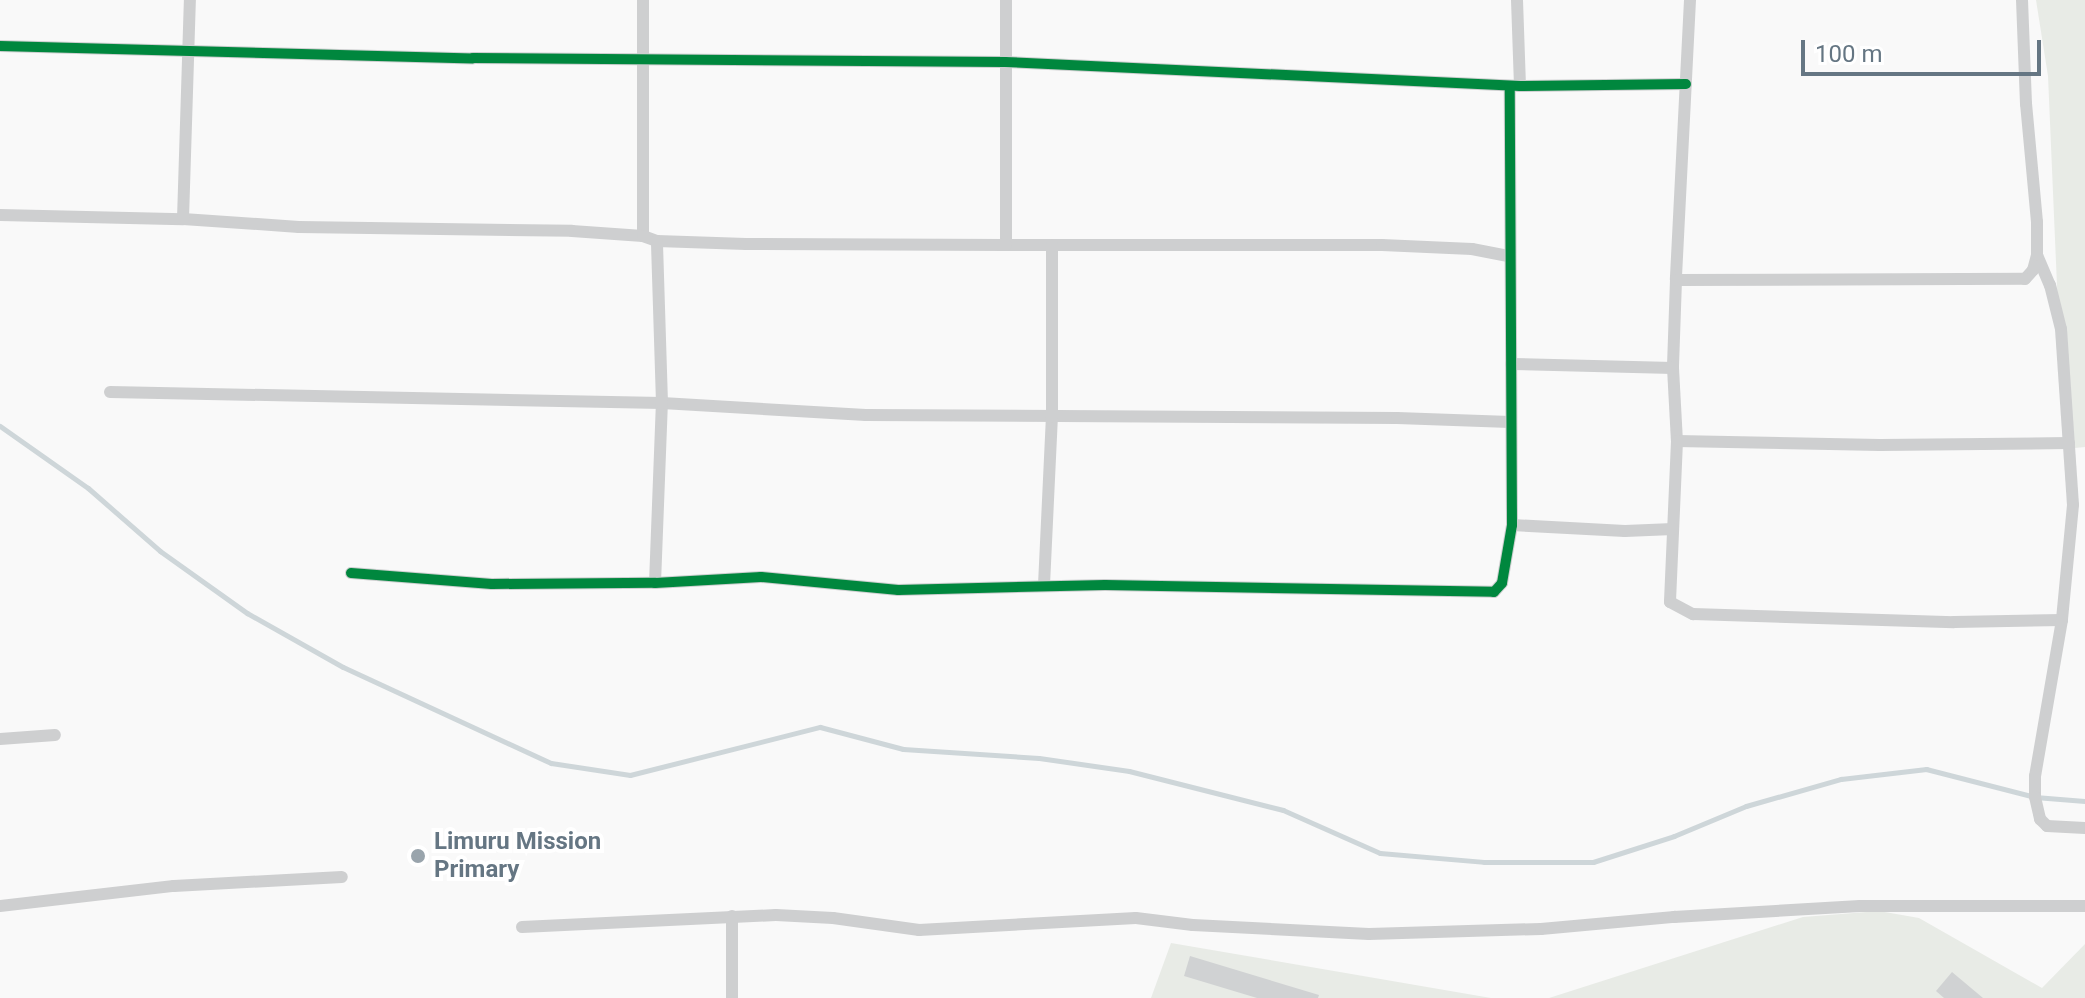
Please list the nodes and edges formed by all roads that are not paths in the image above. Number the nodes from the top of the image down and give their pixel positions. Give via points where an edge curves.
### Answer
1 (190, 0) edge
2 (643, 0) edge
3 (1006, 0) edge
4 (1517, 0) edge
5 (1690, 0) edge
6 (2022, 0) edge
7 (0, 46) edge
8 (188, 52) junction
9 (645, 60) junction
10 (1005, 62) junction
11 (1686, 84) junction
12 (1515, 86) junction
13 (0, 215) edge
14 (183, 219) junction
15 (643, 236) junction
16 (657, 241) junction
17 (1006, 245) junction
18 (1052, 245) junction
19 (2037, 255) junction
20 (1509, 256) junction
21 (1676, 280) junction
22 (1511, 364) junction
23 (1673, 368) junction
24 (110, 392) dead end
25 (662, 403) junction
26 (1052, 417) junction
27 (1510, 422) junction
28 (1677, 441) junction
29 (2069, 443) junction
30 (1512, 525) junction
31 (1673, 529) junction
32 (351, 573) dead end
33 (655, 583) junction
34 (1044, 585) junction
35 (2062, 620) junction
36 (55, 735) dead end
37 (0, 739) edge
38 (2085, 828) edge
39 (342, 877) dead end
40 (0, 906) edge
41 (2085, 906) edge
42 (732, 916) junction
43 (522, 927) dead end
44 (732, 998) edge

1 - 8 street
2 - 9 street
3 - 10 street
4 - 12 street
5 - 11 street
6 - 19 street
7 - 8 street
8 - 9 street
8 - 14 street
9 - 10 street
9 - 15 street
10 - 12 street
10 - 17 street
11 - 12 street
11 - 21 street
12 - 20 street
13 - 14 street
14 - 15 street
15 - 16 street
16 - 17 street
16 - 25 street
17 - 18 street
18 - 20 street via 1382,245
18 - 26 street
19 - 21 street via 2033,270 2015,281
19 - 29 street via 2061,329
20 - 22 street
21 - 23 street
22 - 23 street
22 - 27 street
23 - 28 street
24 - 25 street
25 - 26 street via 866,415
25 - 33 street
26 - 27 street
26 - 34 street
27 - 30 street
28 - 29 street
28 - 31 street
29 - 35 street via 2073,505
30 - 31 street
30 - 34 street via 1502,583 1494,592
31 - 35 street via 1670,602 1693,614
32 - 33 street via 492,584
33 - 34 street via 761,577 898,590
35 - 38 street via 2035,797 2047,826
36 - 37 street
39 - 40 street via 174,886
41 - 42 street via 1860,906 1541,929 1369,934 1136,918 919,930 833,918
42 - 43 street
42 - 44 street

